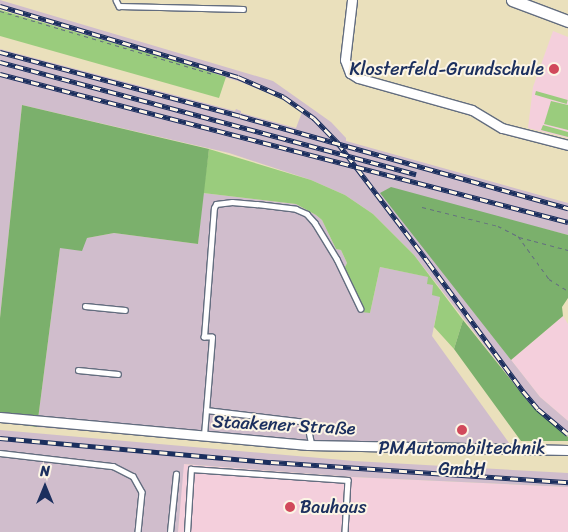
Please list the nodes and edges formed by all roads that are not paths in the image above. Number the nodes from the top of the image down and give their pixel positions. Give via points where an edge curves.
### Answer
1 (116, 0) edge
2 (352, 0) edge
3 (512, 0) edge
4 (243, 9) dead end
5 (568, 21) edge
6 (568, 145) edge
7 (85, 306) dead end
8 (361, 309) dead end
9 (125, 310) dead end
10 (78, 370) dead end
11 (118, 374) dead end
12 (206, 410) junction
13 (0, 418) edge
14 (204, 437) junction
15 (312, 445) junction
16 (568, 450) edge
17 (0, 453) edge
18 (176, 474) dead end
19 (138, 532) edge
20 (170, 532) edge
21 (187, 532) edge
22 (345, 532) edge

1 - 4 lane via 119,6
2 - 6 street via 345,60 350,73 472,110 502,128
3 - 5 street
7 - 9 lane
8 - 12 lane via 338,259 307,214 296,209 257,204 216,204 204,337 212,337
10 - 11 lane
12 - 14 lane
12 - 15 lane via 307,422
13 - 14 street, Staakener Straße
14 - 15 street, Staakener Straße
15 - 16 street, Staakener Straße
17 - 19 lane via 113,466 132,476 142,492
18 - 20 lane
21 - 22 lane via 191,469 348,480

